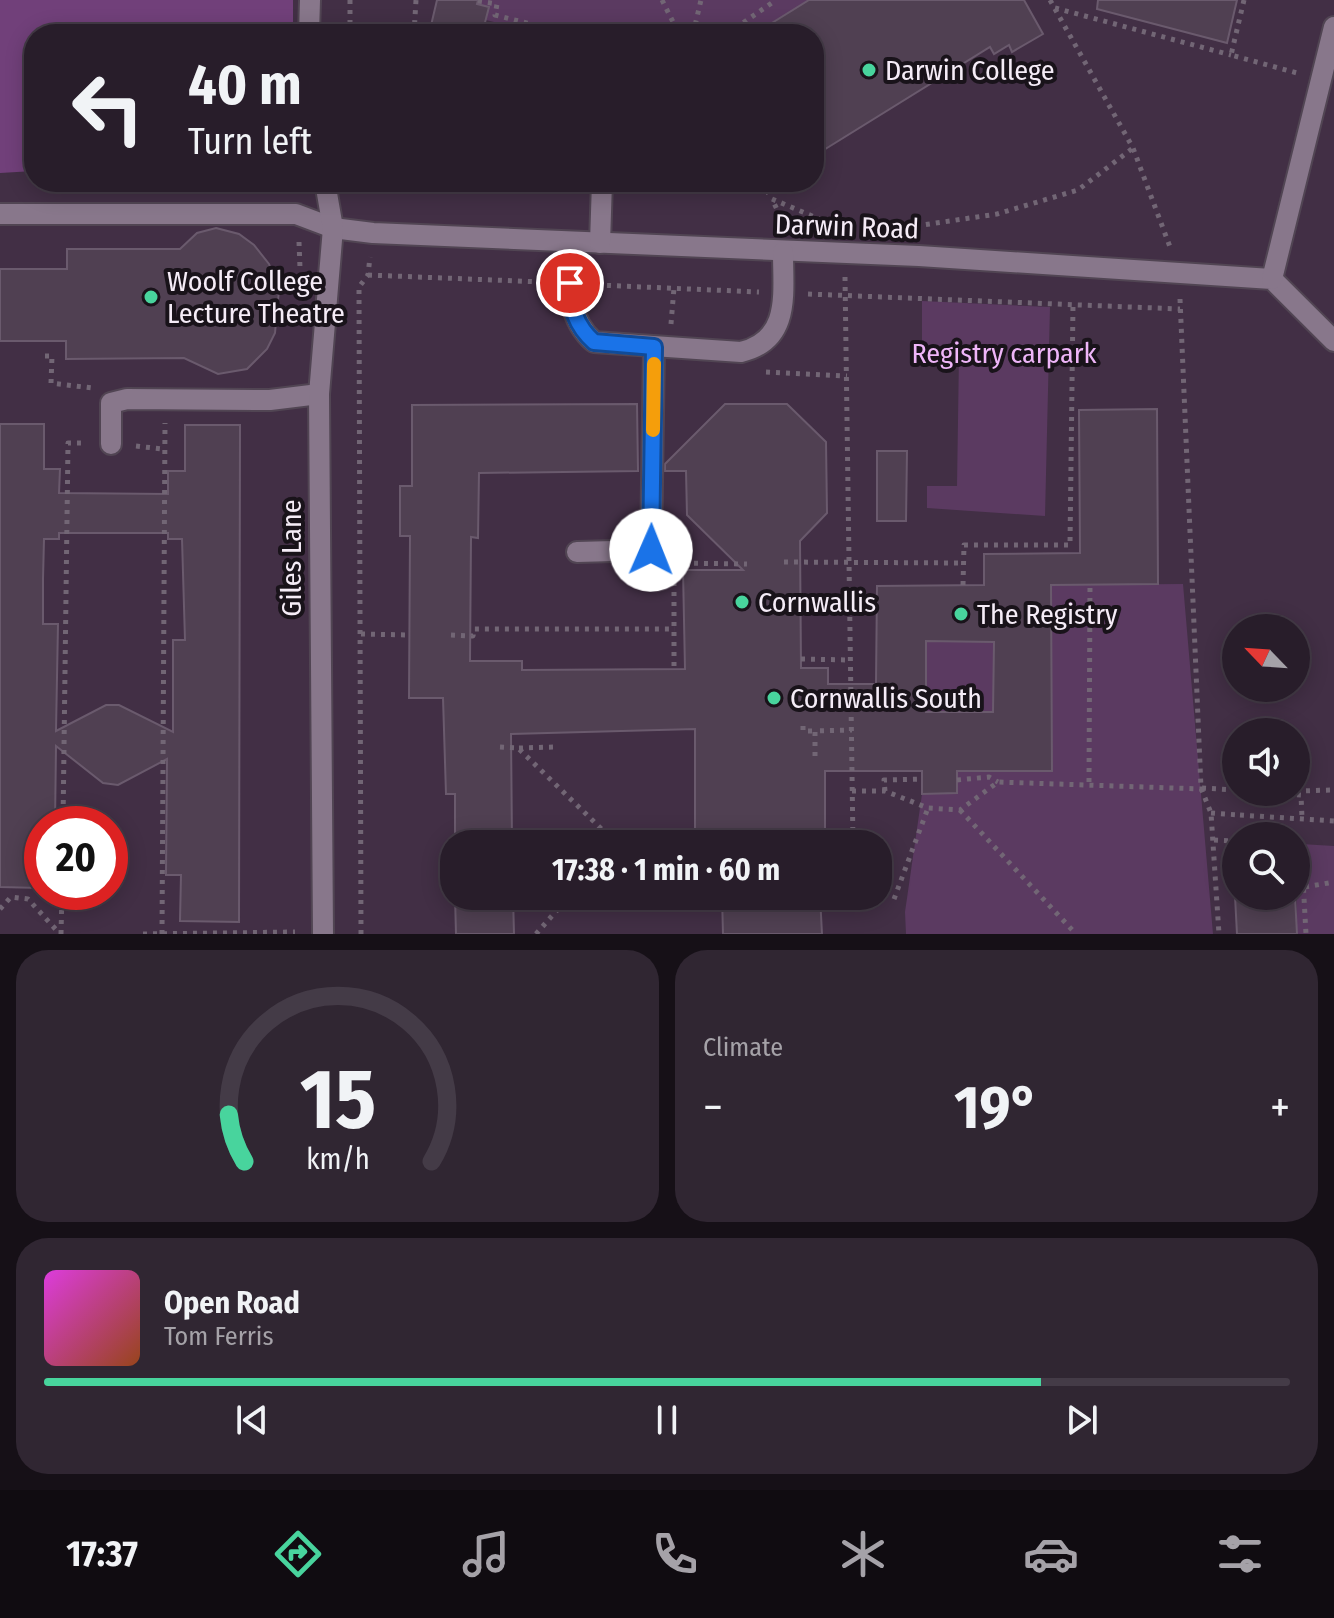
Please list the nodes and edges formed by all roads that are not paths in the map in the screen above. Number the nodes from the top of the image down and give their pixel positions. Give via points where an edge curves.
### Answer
1 (310, 0) edge
2 (309, 24) edge
3 (1334, 27) edge
4 (327, 192) edge
5 (602, 192) edge
6 (0, 214) edge
7 (333, 228) junction
8 (570, 242) junction
9 (600, 243) junction
10 (792, 252) junction
11 (1272, 279) junction
12 (1334, 341) edge
13 (654, 347) junction
14 (319, 394) junction
15 (111, 444) road end
16 (577, 552) dead end
17 (323, 934) edge

1 - 2 street
3 - 11 street
4 - 7 street, Giles Lane
5 - 9 street
6 - 7 street, Darwin Road via 296,214
7 - 8 street, Darwin Road
7 - 14 street, Giles Lane
8 - 9 street, Darwin Road
8 - 13 street via 572,310 586,335 604,344
9 - 10 street, Darwin Road
10 - 11 street, Darwin Road
10 - 13 street via 780,318 760,347 741,352
11 - 12 street
13 - 16 street via 651,550
14 - 15 street via 111,403
14 - 17 street, Giles Lane

